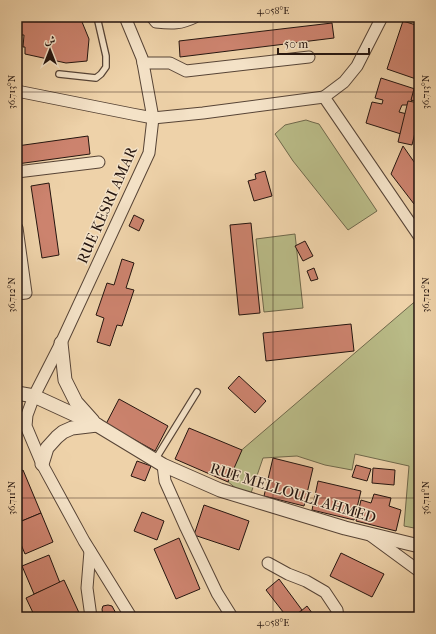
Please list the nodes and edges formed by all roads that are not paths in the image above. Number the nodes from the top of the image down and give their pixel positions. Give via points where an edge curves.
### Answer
1 (97, 17) edge
2 (125, 17) edge
3 (152, 17) edge
4 (195, 17) edge
5 (382, 17) edge
6 (416, 17) edge
7 (419, 18) edge
8 (309, 58) dead end
9 (143, 63) junction
10 (59, 74) dead end
11 (17, 91) edge
12 (324, 97) junction
13 (153, 118) junction
14 (99, 162) dead end
15 (17, 172) edge
16 (17, 228) edge
17 (419, 236) edge
18 (17, 294) edge
19 (61, 343) junction
20 (197, 392) dead end
21 (17, 393) edge
22 (34, 396) junction
23 (97, 425) junction
24 (159, 463) junction
25 (42, 464) junction
26 (366, 532) junction
27 (419, 546) edge
28 (90, 551) junction
29 (268, 563) dead end
30 (419, 571) edge
31 (91, 617) edge
32 (131, 617) edge
33 (232, 617) edge
34 (338, 617) edge

1 - 10 lane via 106,56 106,67 102,74 96,78
2 - 9 street, RUE KESRI AMAR
3 - 4 street via 156,22 177,23
5 - 12 street via 357,66 344,82
6 - 7 lane
8 - 9 street via 186,71 170,63
9 - 13 street, RUE KESRI AMAR
11 - 13 street
12 - 13 street
12 - 17 street
13 - 19 street, RUE KESRI AMAR via 149,153
14 - 15 street
16 - 18 street via 26,293
19 - 22 street, RUE KESRI AMAR
19 - 23 street via 65,380 76,402
20 - 24 lane
21 - 22 street, RUE MELLOULI AHMED
22 - 23 street, RUE MELLOULI AHMED
22 - 25 street, RUE KESRI AMAR via 26,426
23 - 24 street, RUE MELLOULI AHMED
23 - 25 street via 72,428 63,432 47,448
24 - 26 street, RUE MELLOULI AHMED via 220,490
24 - 33 street via 186,528 217,593
25 - 28 street, RUE KESRI AMAR
26 - 27 street, RUE MELLOULI AHMED
26 - 30 street
28 - 31 street via 87,588
28 - 32 street, RUE KESRI AMAR
29 - 34 street via 325,592 338,610

